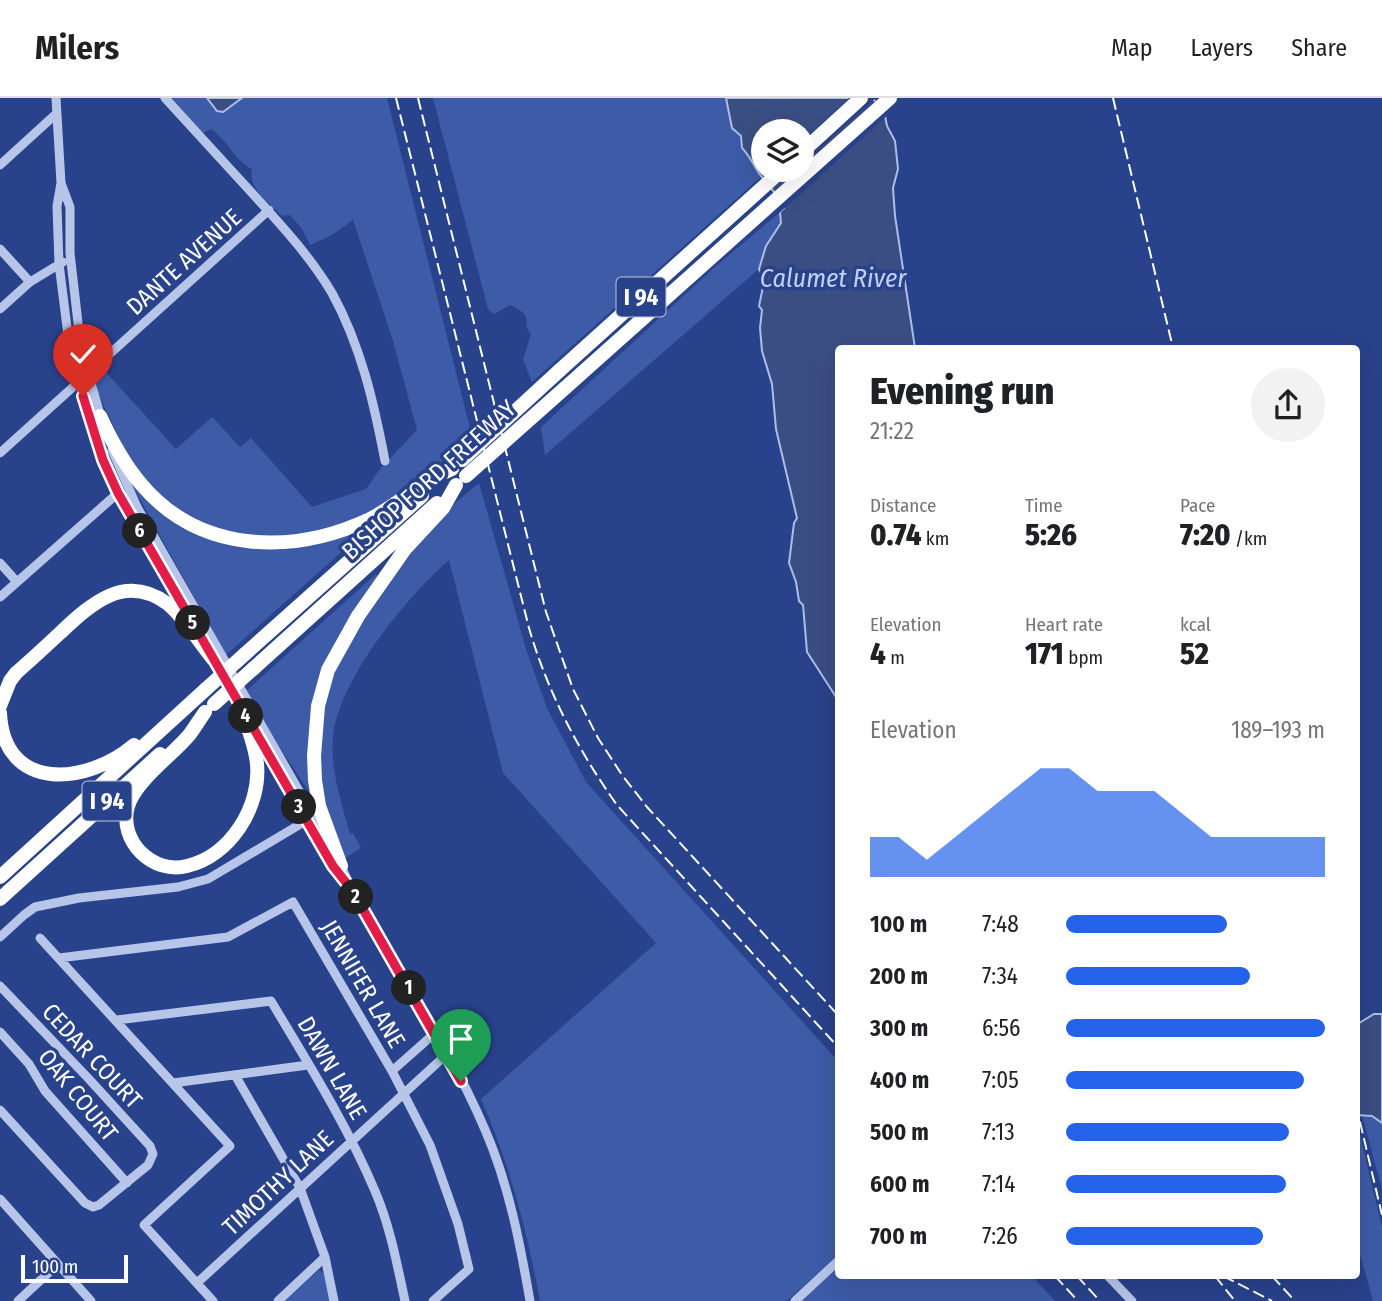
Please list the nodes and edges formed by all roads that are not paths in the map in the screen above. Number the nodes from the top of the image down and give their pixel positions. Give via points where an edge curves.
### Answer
1 (56, 98) edge
2 (165, 98) edge
3 (861, 98) edge
4 (890, 98) edge
5 (57, 113) junction
6 (814, 141) edge
7 (0, 164) edge
8 (769, 182) edge
9 (61, 183) junction
10 (268, 210) junction
11 (0, 249) edge
12 (70, 258) junction
13 (59, 264) junction
14 (30, 282) junction
15 (0, 309) edge
16 (84, 378) junction
17 (100, 416) junction
18 (0, 453) edge
19 (385, 461) dead end
20 (457, 464) junction
21 (461, 481) junction
22 (118, 493) junction
23 (0, 564) edge
24 (17, 582) junction
25 (0, 597) edge
26 (213, 659) junction
27 (194, 700) junction
28 (239, 703) junction
29 (0, 706) edge
30 (210, 708) junction
31 (0, 713) edge
32 (310, 818) junction
33 (341, 866) junction
34 (0, 877) edge
35 (352, 890) junction
36 (0, 898) edge
37 (0, 937) edge
38 (40, 938) dead end
39 (59, 958) junction
40 (0, 986) edge
41 (117, 1020) junction
42 (0, 1032) edge
43 (435, 1033) junction
44 (447, 1054) junction
45 (308, 1065) junction
46 (392, 1071) junction
47 (235, 1075) junction
48 (173, 1083) junction
49 (403, 1092) junction
50 (0, 1110) edge
51 (352, 1141) junction
52 (127, 1183) junction
53 (300, 1188) junction
54 (0, 1199) edge
55 (325, 1257) junction
56 (58, 1264) junction
57 (835, 1264) edge
58 (1111, 1279) edge
59 (197, 1283) junction
60 (18, 1301) edge
61 (92, 1301) edge
62 (213, 1301) edge
63 (278, 1301) edge
64 (334, 1301) edge
65 (405, 1301) edge
66 (433, 1301) edge
67 (530, 1301) edge
68 (795, 1301) edge
69 (1132, 1301) edge

1 - 5 street
2 - 10 street
3 - 6 highway
4 - 21 highway, BISHOP FORD FREEWAY / I 94, bridge
5 - 7 street
5 - 9 street
8 - 20 highway, BISHOP FORD FREEWAY / I 94, bridge
9 - 12 street via 71,207
9 - 13 street
10 - 16 street, DANTE AVENUE
10 - 19 street via 316,267 344,318 372,393
11 - 14 street
12 - 13 street
12 - 16 street
13 - 14 street
13 - 16 street via 70,351
14 - 15 street
16 - 17 street
16 - 18 street, DANTE AVENUE
16 - 22 street via 96,439
17 - 20 highway via 129,468 157,500 202,528 250,542 296,542 352,527 394,506
17 - 32 street via 137,507
20 - 27 highway, BISHOP FORD FREEWAY / I 94, bridge
21 - 30 highway, BISHOP FORD FREEWAY / I 94, bridge
21 - 33 highway via 405,549 358,616 328,670 318,706 315,780 319,806
22 - 24 street
22 - 26 street
23 - 24 street
24 - 25 street
26 - 28 street
26 - 29 highway via 167,604 144,593 116,593 87,608 16,673
27 - 31 highway via 113,760 73,775 55,775 24,765 6,742
27 - 34 highway, BISHOP FORD FREEWAY / I 94
28 - 30 highway via 258,768 245,822 200,861 188,866 158,864 132,844 127,809 133,793
28 - 32 street
30 - 36 highway, BISHOP FORD FREEWAY / I 94
32 - 33 street
32 - 35 street via 333,866
32 - 37 street via 208,879 36,907
33 - 35 street
35 - 43 street
38 - 39 street
39 - 41 street
39 - 46 street, JENNIFER LANE via 228,937 293,902
40 - 52 street, CEDAR COURT via 150,1146 153,1154 148,1165
41 - 45 street, DAWN LANE via 271,1001
41 - 48 street
42 - 52 street, OAK COURT via 29,1064 45,1091
43 - 44 street
43 - 46 street
44 - 49 street, TIMOTHY LANE
44 - 67 street via 475,1108 503,1180
45 - 47 street
45 - 51 street, DAWN LANE
46 - 49 street, JENNIFER LANE
47 - 48 street
47 - 53 street
48 - 59 street via 230,1146 144,1225
49 - 51 street, TIMOTHY LANE
49 - 66 street, JENNIFER LANE via 430,1146 469,1269
50 - 52 street via 85,1203 99,1205
51 - 53 street, TIMOTHY LANE
51 - 65 street, DAWN LANE via 395,1251
53 - 55 street
53 - 59 street, TIMOTHY LANE
54 - 56 street
55 - 63 street
55 - 64 street
56 - 60 street
56 - 61 street
57 - 68 street
58 - 69 street
59 - 62 street

